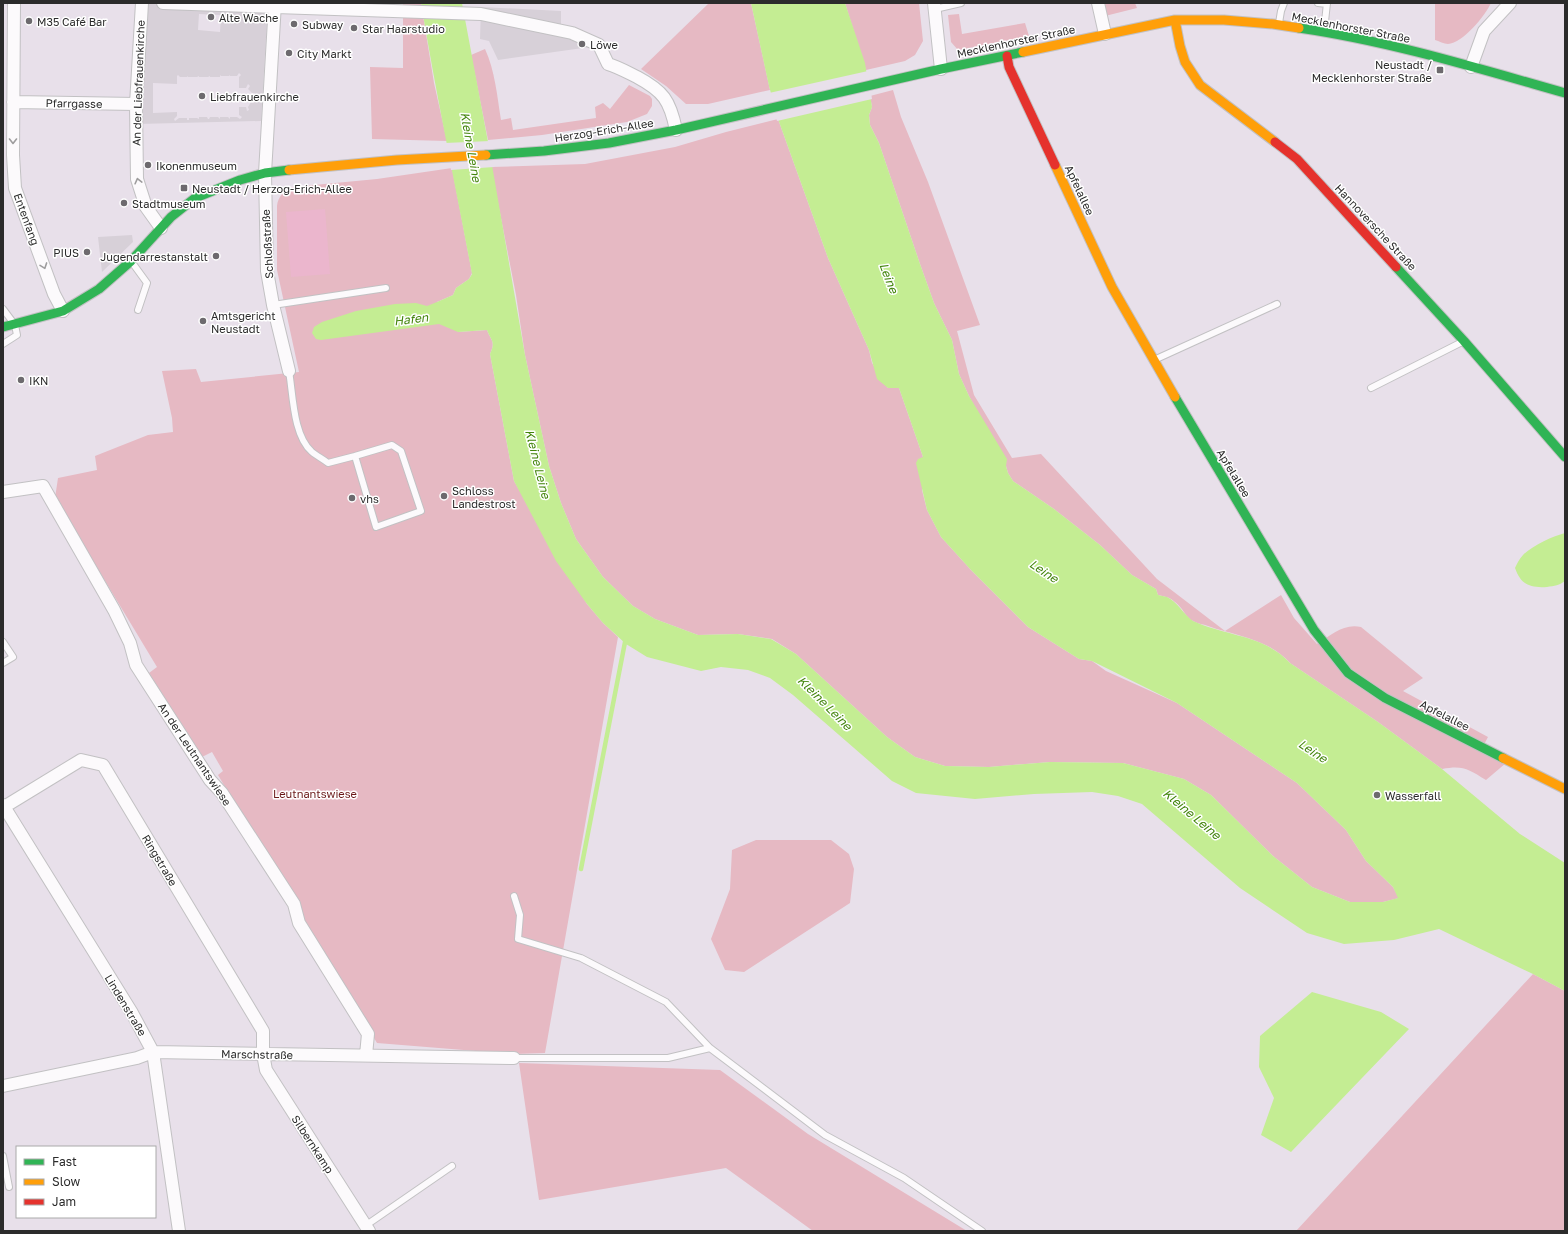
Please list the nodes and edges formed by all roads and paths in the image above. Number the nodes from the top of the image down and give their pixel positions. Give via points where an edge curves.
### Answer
1 (14, 3) edge
2 (142, 3) edge
3 (163, 3) edge
4 (961, 3) edge
5 (1098, 3) edge
6 (1284, 3) edge
7 (1318, 3) edge
8 (1510, 3) edge
9 (1327, 4) edge
10 (274, 5) edge
11 (934, 6) edge
12 (1175, 20) junction
13 (1279, 25) junction
14 (1324, 32) junction
15 (1105, 34) junction
16 (1007, 56) junction
17 (1472, 67) junction
18 (941, 69) junction
19 (1565, 93) edge
20 (13, 102) junction
21 (136, 104) junction
22 (676, 130) junction
23 (265, 173) junction
24 (161, 228) junction
25 (131, 261) junction
26 (386, 288) dead end
27 (1277, 304) dead end
28 (273, 305) junction
29 (3, 309) edge
30 (138, 310) dead end
31 (63, 311) junction
32 (15, 325) junction
33 (3, 327) edge
34 (1464, 341) junction
35 (3, 344) edge
36 (1153, 361) junction
37 (289, 371) joint
38 (1371, 388) dead end
39 (354, 456) junction
40 (1565, 457) edge
41 (3, 492) edge
42 (3, 642) edge
43 (3, 663) edge
44 (1565, 789) edge
45 (4, 806) edge
46 (514, 896) dead end
47 (710, 1048) junction
48 (153, 1052) junction
49 (263, 1054) junction
50 (366, 1055) junction
51 (514, 1058) joint
52 (3, 1086) edge
53 (3, 1156) edge
54 (452, 1166) dead end
55 (9, 1187) dead end
56 (367, 1228) edge
57 (179, 1231) edge
58 (982, 1231) edge

1 - 20 street, Entenfang
2 - 21 street, An der Liebfrauenkirche
3 - 10 street
4 - 11 lane
5 - 15 street
6 - 13 lane
7 - 9 lane
8 - 17 street via 1484,31
9 - 14 lane
10 - 22 street via 470,13 572,33 599,45 608,64 653,85 661,93 673,115
10 - 23 street, Schloßstraße
11 - 18 street
12 - 13 main road, Mecklenhorster Straße via 1238,19
12 - 15 main road, Mecklenhorster Straße
12 - 34 main road, Hannoversche Straße via 1183,59 1191,75 1200,85 1297,159
13 - 14 main road, Mecklenhorster Straße
14 - 17 main road, Mecklenhorster Straße
15 - 16 main road, Mecklenhorster Straße
16 - 18 main road, Mecklenhorster Straße
16 - 36 main road, Apfelallee via 1009,67 1112,287
17 - 19 main road, Mecklenhorster Straße
18 - 22 main road, Herzog-Erich-Allee
20 - 21 street, Pfarrgasse
20 -> 31 street, Entenfang via 12,155 15,188 54,294
24 -> 21 street, An der Liebfrauenkirche via 146,207 136,179
22 - 23 main road, Herzog-Erich-Allee via 609,143 544,151 315,166
23 - 24 main road, Herzog-Erich-Allee via 195,198
23 - 28 street, Schloßstraße via 267,271
24 - 25 main road, Herzog-Erich-Allee
25 - 30 lane via 147,283
25 - 31 main road via 99,289
26 - 28 lane
27 - 36 lane
28 - 37 street, Schloßstraße
29 - 32 lane
31 - 32 main road
32 - 33 main road
32 - 35 lane via 18,335
34 - 38 lane
34 - 40 main road, Hannoversche Straße
36 - 44 main road, Apfelallee via 1314,630 1348,673 1385,698
37 - 39 lane, Schloßstraße via 298,426 311,452 328,463
39 - 39 lane, Schloßstraße via 376,527 421,511 401,450 392,445
41 - 50 street, An der Leutnantswiese via 43,486 114,610 130,643 136,665 294,904 299,923 368,1034
42 - 43 lane via 12,657
45 - 48 street, Lindenstraße via 132,1013
45 - 49 street, Ringstraße via 81,760 103,764 263,1031
46 - 47 lane via 520,915 518,939 581,958 666,1002
47 - 51 lane via 668,1058
47 - 58 lane via 825,1135 904,1178
48 - 49 street, Marschstraße
48 - 52 street, Marschstraße via 137,1058
48 - 57 street, Lindenstraße
49 - 50 street, Marschstraße
49 - 56 street, Silbernkamp via 266,1070
50 - 51 street, Marschstraße
53 - 55 lane
54 - 56 lane

